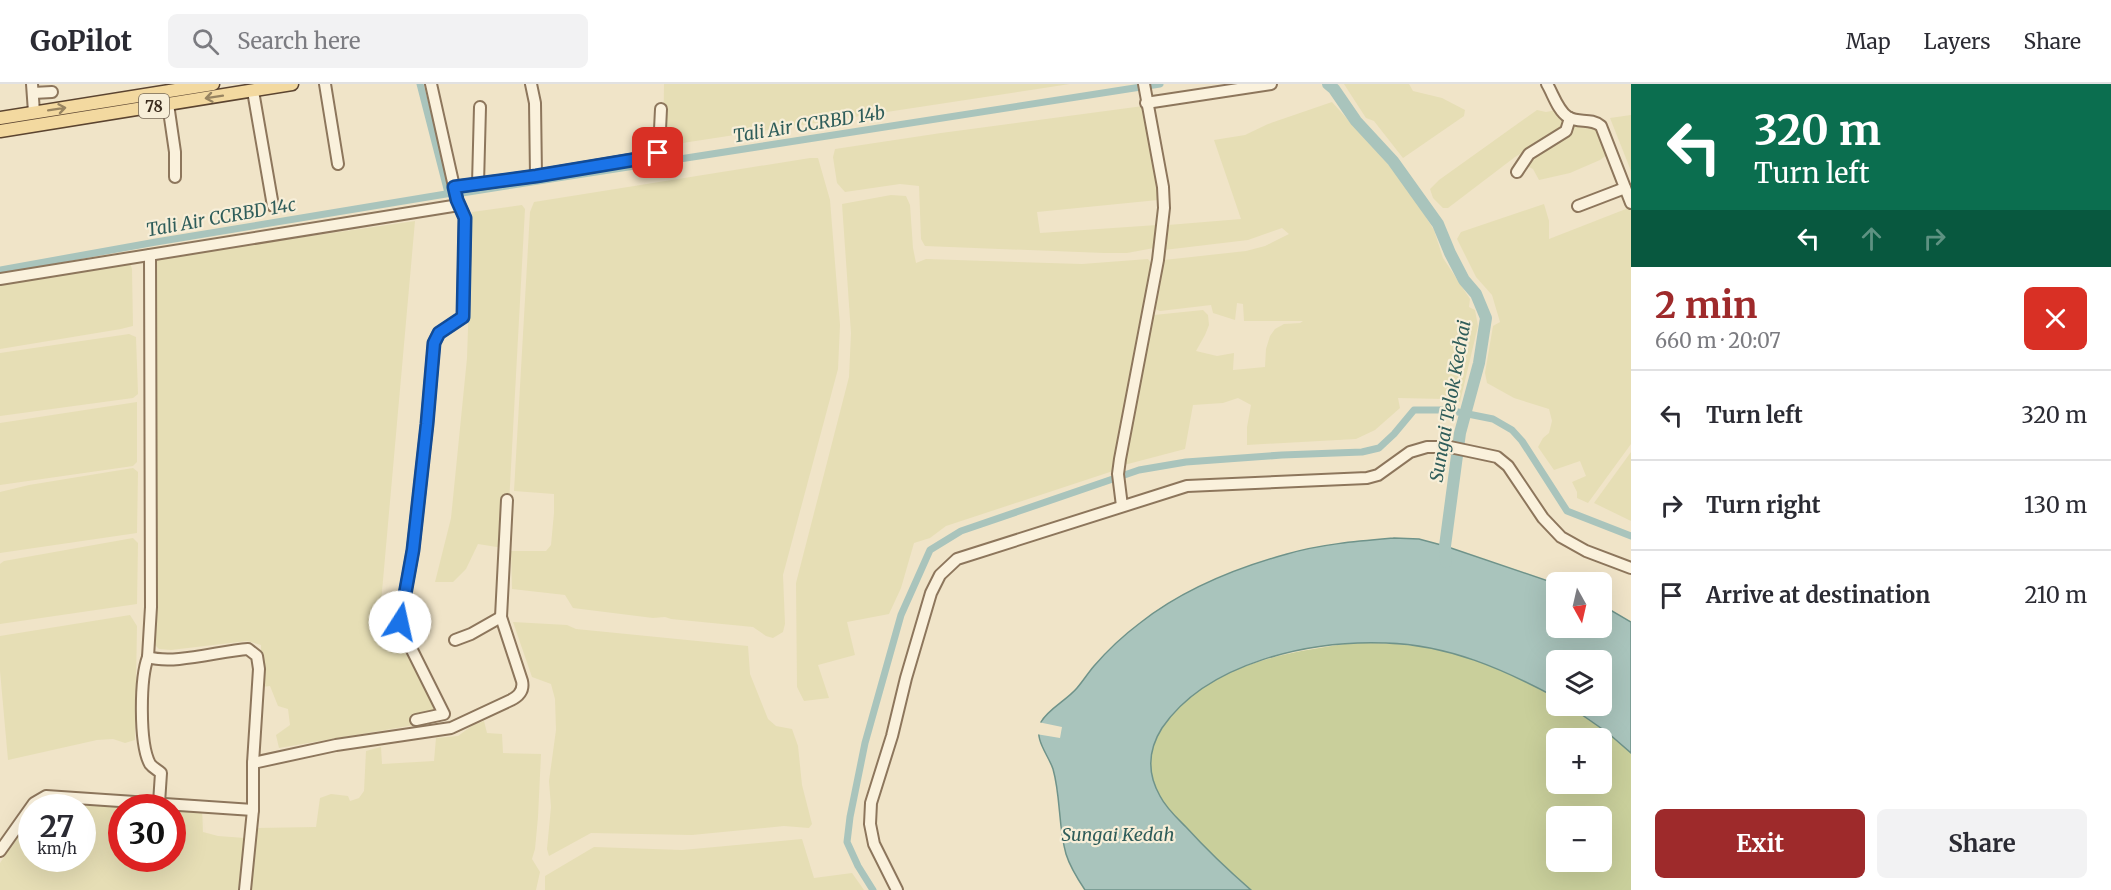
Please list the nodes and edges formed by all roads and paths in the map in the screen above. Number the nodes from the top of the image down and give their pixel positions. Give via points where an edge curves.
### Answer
1 (213, 84) edge
2 (292, 84) edge
3 (325, 84) edge
4 (431, 84) edge
5 (531, 84) edge
6 (1144, 84) edge
7 (1271, 84) edge
8 (1547, 84) edge
9 (32, 89) edge
10 (254, 91) junction
11 (52, 92) dead end
12 (1146, 100) junction
13 (168, 104) junction
14 (480, 107) dead end
15 (662, 109) dead end
16 (80, 111) junction
17 (34, 112) junction
18 (0, 118) edge
19 (1570, 118) junction
20 (0, 131) edge
21 (338, 164) dead end
22 (1517, 172) dead end
23 (536, 176) junction
24 (175, 177) dead end
25 (478, 184) junction
26 (1625, 188) junction
27 (456, 195) junction
28 (1631, 203) edge
29 (273, 206) dead end
30 (1578, 206) dead end
31 (150, 255) junction
32 (0, 279) edge
33 (507, 500) dead end
34 (1122, 506) junction
35 (1631, 568) edge
36 (501, 617) junction
37 (455, 640) dead end
38 (148, 657) junction
39 (416, 720) dead end
40 (252, 763) junction
41 (160, 794) edge
42 (108, 800) edge
43 (186, 805) edge
44 (253, 810) junction
45 (0, 851) edge
46 (245, 890) edge
47 (897, 890) edge

1 - 16 main road, 78
2 - 10 main road, 78
3 - 21 street
4 - 27 street
5 - 23 street
6 - 12 street
7 - 12 street
8 - 19 street
9 - 11 street
9 - 17 street
10 -> 13 main road, 78
10 - 29 street
12 - 34 street via 1164,208 1118,478
13 - 16 main road, 78
13 - 24 street
14 - 25 street
15 - 23 street via 659,150 654,156
17 -> 16 main road, 78
16 - 20 main road, 78
17 - 18 main road, 78
19 - 22 street via 1566,131 1529,154
19 - 26 street via 1601,126
23 - 25 street
25 - 27 street
26 - 28 street
26 - 30 street
27 - 31 street
27 - 39 street via 465,218 463,317 439,333 434,343 413,550 400,622 444,714
31 - 32 street
31 - 38 street
33 - 36 street
34 - 35 street via 1187,486 1367,478 1418,449 1450,447 1504,461 1561,537
34 - 47 street via 963,557 945,569 936,582 871,803 874,844
36 - 37 street
36 - 40 street via 523,686 516,697 451,728 336,745
38 - 40 street via 174,658 248,649 255,653 259,669
38 - 41 street via 143,677 143,732 151,765 161,773
40 - 44 street
42 - 45 street via 42,797
43 - 44 street
44 - 46 street

